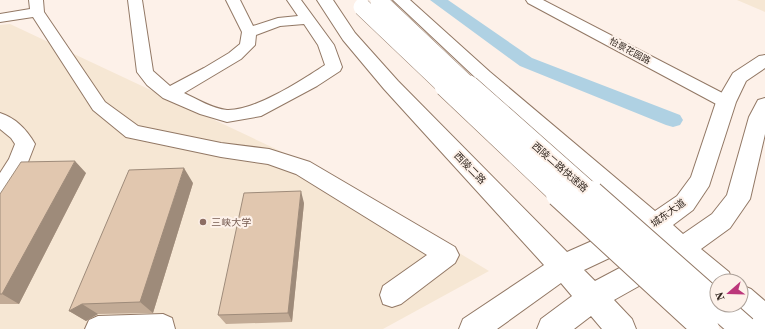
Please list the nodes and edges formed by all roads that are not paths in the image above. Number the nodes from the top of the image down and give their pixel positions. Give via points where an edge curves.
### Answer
1 (135, 0) edge
2 (233, 0) edge
3 (294, 0) edge
4 (326, 0) edge
5 (401, 0) edge
6 (533, 0) edge
7 (37, 6) edge
8 (0, 18) edge
9 (307, 19) junction
10 (249, 32) junction
11 (765, 60) edge
12 (169, 94) junction
13 (726, 102) junction
14 (765, 105) edge
15 (0, 120) edge
16 (0, 191) edge
17 (654, 225) junction
18 (681, 248) junction
19 (564, 266) junction
20 (710, 273) edge
21 (392, 295) dead end
22 (593, 298) junction
23 (749, 307) edge
24 (765, 320) edge
25 (163, 327) dead end
26 (98, 329) edge
27 (473, 329) edge
28 (551, 329) edge
29 (622, 329) edge
30 (706, 329) edge
31 (744, 329) edge

1 - 12 street via 145,72
2 - 10 street
3 - 9 street
4 - 19 main road, 西陵二路 via 349,36 391,85
5 - 17 main road
6 - 13 street, 怡景花园路
7 - 8 street
7 - 21 street via 100,106 134,132 269,157 303,168 447,256
9 - 10 street via 278,22
9 - 12 street via 326,46 334,67 311,82 255,112 227,116
10 - 12 street via 247,45 235,56
11 - 13 main road, 城东大道 via 739,77
13 - 17 main road, 城东大道 via 701,180 685,203
14 - 18 main road via 758,117 738,199 721,221
15 - 16 street via 18,133 25,144 18,162
17 - 18 main road
17 - 19 main road, 城东大道
18 - 20 main road
18 - 22 main road
19 - 22 main road, 西陵二路
19 - 27 main road, 城东大道
22 - 28 main road
22 - 29 main road, 西陵二路
23 - 24 main road
25 - 26 street
30 - 31 main road, 西陵二路快速路, bridge via 516,154 370,4 477,94

